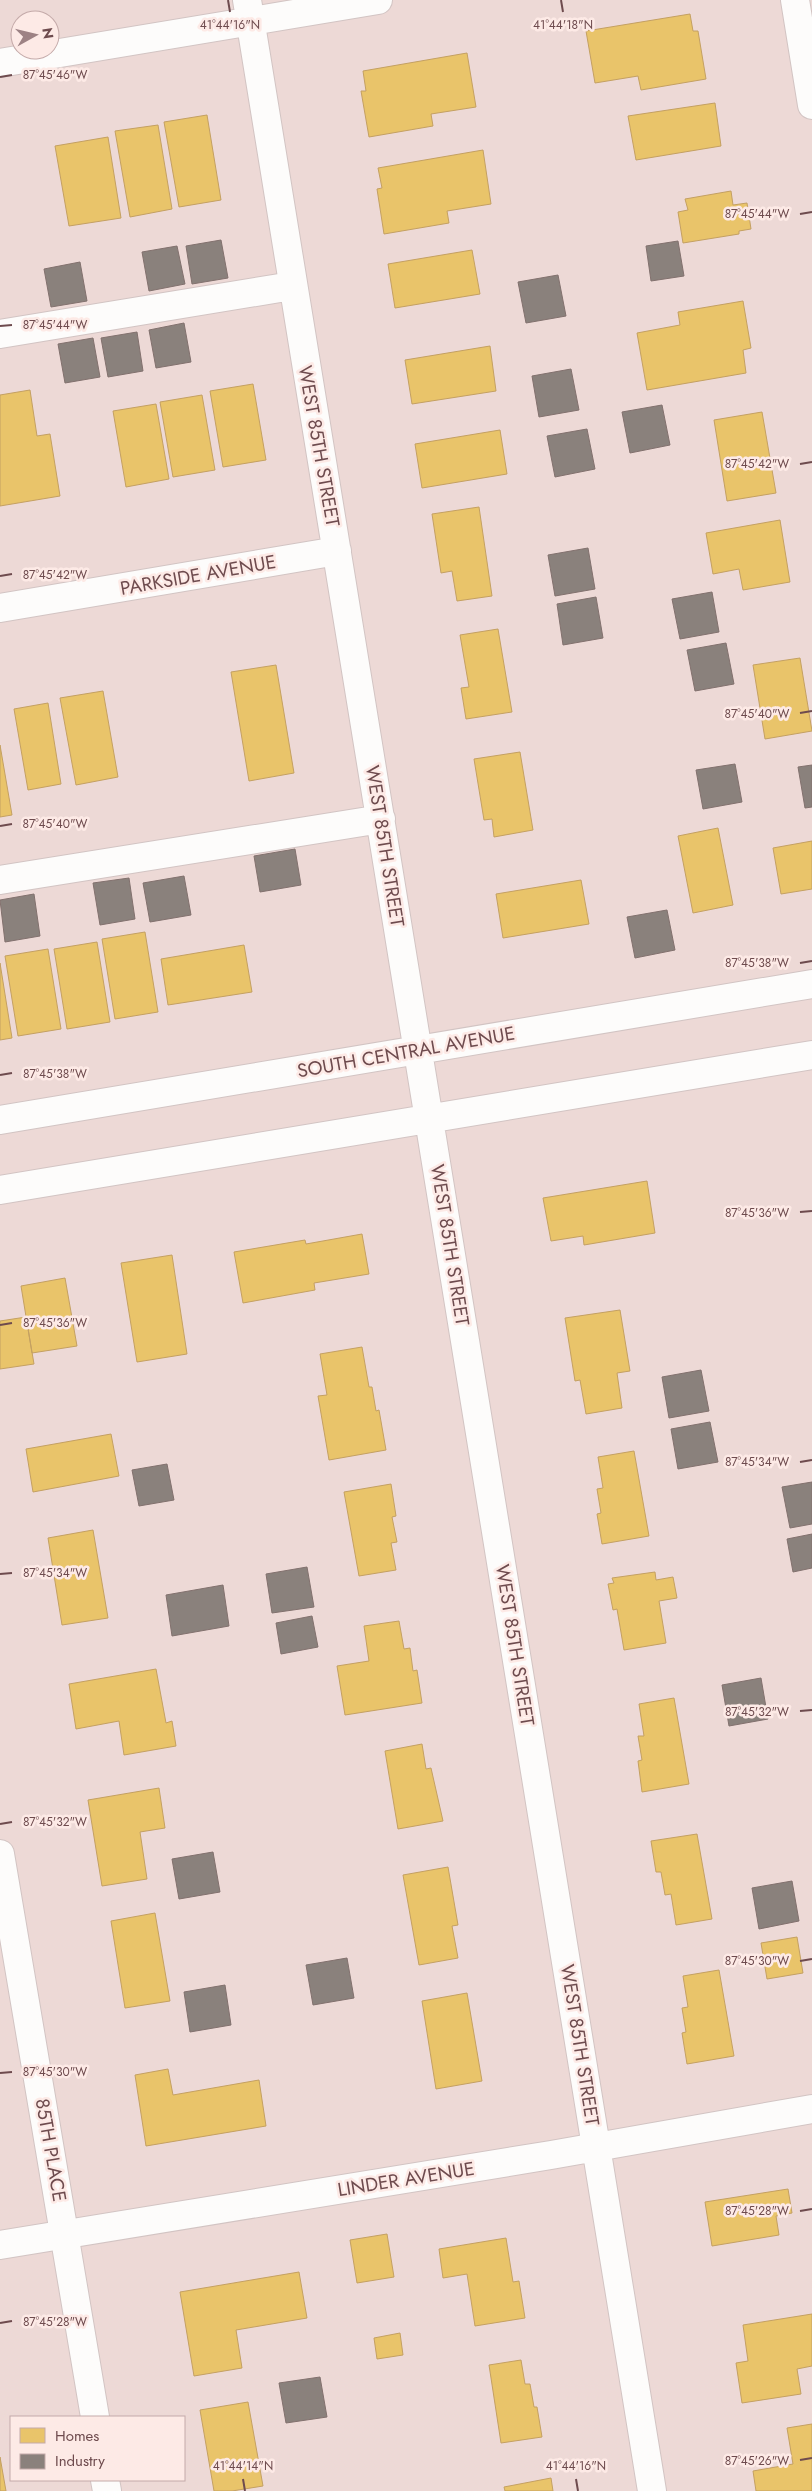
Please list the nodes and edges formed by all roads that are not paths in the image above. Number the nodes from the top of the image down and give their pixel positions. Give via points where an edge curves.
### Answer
1 (378, 0) edge
2 (796, 0) edge
3 (248, 10) edge
4 (0, 63) edge
5 (812, 105) edge
6 (292, 286) junction
7 (0, 334) edge
8 (337, 551) junction
9 (0, 608) edge
10 (381, 819) junction
11 (0, 880) edge
12 (812, 984) edge
13 (418, 1050) junction
14 (812, 1055) edge
15 (430, 1118) junction
16 (0, 1120) edge
17 (0, 1190) edge
18 (0, 1854) edge
19 (812, 2109) edge
20 (597, 2147) junction
21 (66, 2234) junction
22 (0, 2245) edge
23 (95, 2416) edge
24 (652, 2491) edge

1 - 3 street
2 - 5 street
3 - 4 street
3 - 6 street, WEST 85TH STREET
6 - 7 street
6 - 8 street, WEST 85TH STREET
8 - 9 street, PARKSIDE AVENUE
8 - 10 street, WEST 85TH STREET
10 - 11 street
10 - 13 street, WEST 85TH STREET
12 - 13 street, SOUTH CENTRAL AVENUE
13 - 15 street, WEST 85TH STREET
13 - 16 street, SOUTH CENTRAL AVENUE
14 - 15 street
15 - 17 street
15 - 20 street, WEST 85TH STREET
18 - 21 street, 85TH PLACE
19 - 20 street, LINDER AVENUE
20 - 21 street, LINDER AVENUE
20 - 24 street, WEST 85TH STREET
21 - 22 street, LINDER AVENUE
21 - 23 street, 85TH PLACE

